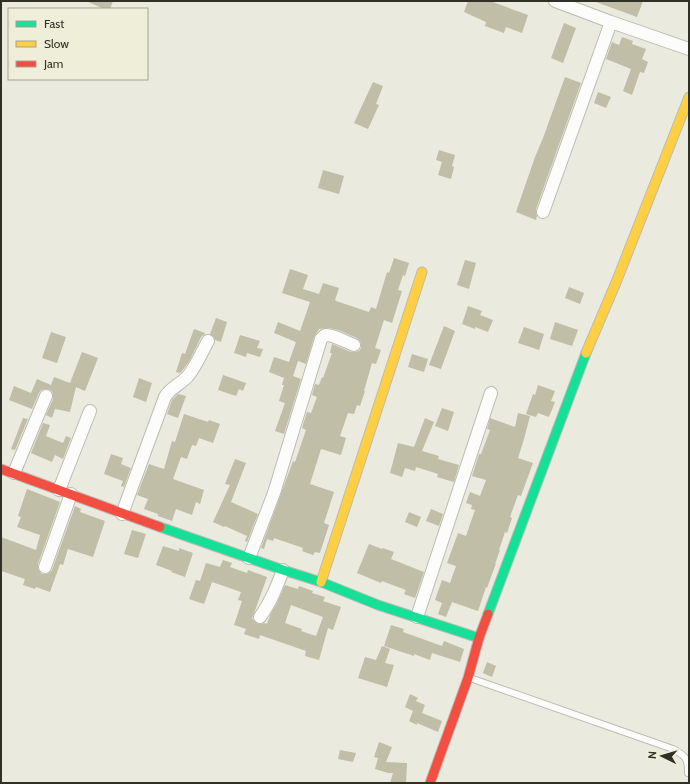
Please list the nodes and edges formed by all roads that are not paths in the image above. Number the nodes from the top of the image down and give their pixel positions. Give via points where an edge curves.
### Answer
1 (555, 1) edge
2 (611, 22) junction
3 (689, 49) edge
4 (689, 97) edge
5 (542, 212) dead end
6 (422, 272) dead end
7 (208, 340) dead end
8 (354, 345) dead end
9 (491, 393) dead end
10 (46, 396) dead end
11 (90, 411) dead end
12 (1, 469) edge
13 (14, 473) junction
14 (65, 492) junction
15 (122, 514) junction
16 (249, 558) junction
17 (45, 567) dead end
18 (284, 570) junction
19 (321, 582) junction
20 (260, 617) dead end
21 (417, 617) junction
22 (479, 638) junction
23 (468, 678) junction
24 (688, 773) dead end
25 (430, 783) edge

1 - 2 street
2 - 3 street
2 - 5 street
4 - 22 street via 581,364
6 - 19 street
7 - 15 street via 187,377 168,391 165,397
8 - 16 street via 326,335 321,340 274,494
9 - 21 street
10 - 13 street
11 - 14 street
12 - 13 street
13 - 14 street
14 - 15 street
14 - 17 street
15 - 16 street
16 - 18 street
18 - 19 street
18 - 20 street
19 - 21 street via 378,605
21 - 22 street
22 - 23 street
23 - 24 lane via 673,749 686,758
23 - 25 street

